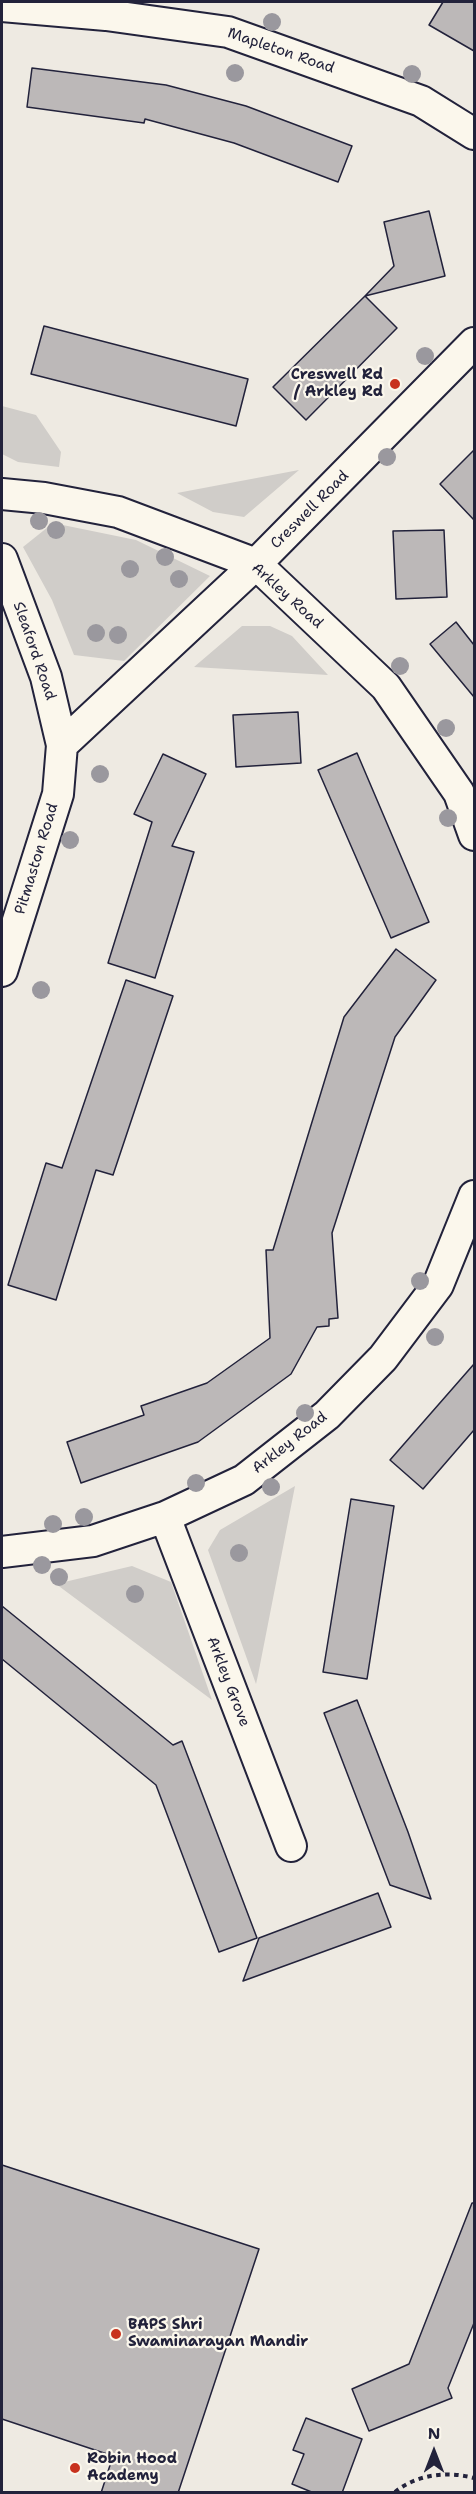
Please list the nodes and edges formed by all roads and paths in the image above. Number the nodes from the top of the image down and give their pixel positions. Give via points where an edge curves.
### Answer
1 (2, 6) edge
2 (474, 134) edge
3 (474, 343) edge
4 (2, 494) edge
5 (2, 559) edge
6 (256, 564) junction
7 (62, 745) junction
8 (474, 835) edge
9 (2, 971) edge
10 (474, 1196) edge
11 (165, 1517) junction
12 (2, 1552) edge
13 (291, 1846) dead end
14 (474, 2478) edge
15 (395, 2493) edge

1 - 2 street, Mapleton Road via 228,32 421,100
3 - 6 street, Creswell Road
4 - 6 street, Arkley Road via 118,512
5 - 7 street, Sleaford Road via 46,677
6 - 7 street, Creswell Road
6 - 8 street, Arkley Road via 386,687 459,793
7 - 9 street, Pitmaston Road via 58,794
10 - 11 street, Arkley Road via 438,1285 383,1358 327,1415 244,1480
11 - 12 street, Arkley Road via 93,1541
11 - 13 street, Arkley Grove
14 - 15 path via 458,2474 429,2476

